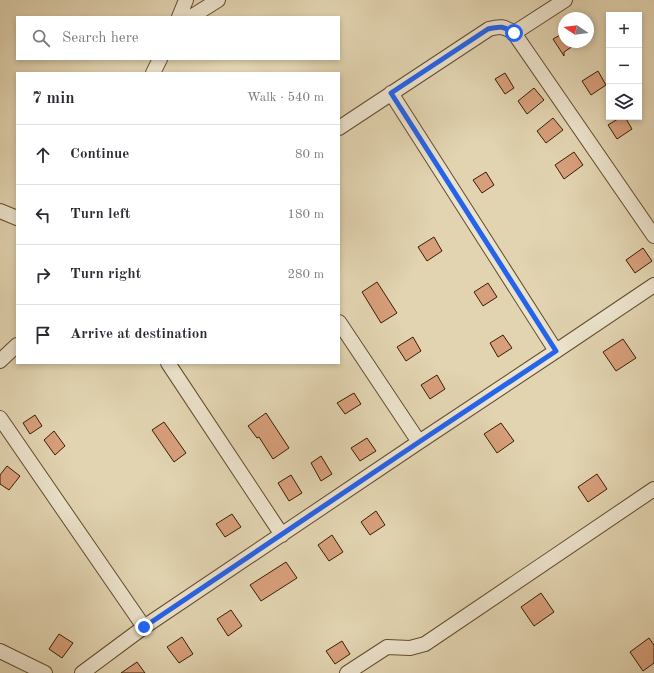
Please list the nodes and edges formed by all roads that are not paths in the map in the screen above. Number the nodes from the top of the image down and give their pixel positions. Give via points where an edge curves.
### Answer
1 (186, 0) edge
2 (218, 0) edge
3 (565, 0) edge
4 (178, 16) edge
5 (192, 16) edge
6 (514, 33) junction
7 (160, 60) edge
8 (154, 72) edge
9 (391, 93) junction
10 (340, 127) edge
11 (0, 210) edge
12 (16, 218) edge
13 (654, 236) edge
14 (654, 285) edge
15 (340, 324) edge
16 (16, 345) edge
17 (556, 351) junction
18 (0, 361) edge
19 (169, 364) edge
20 (0, 418) edge
21 (419, 442) junction
22 (654, 489) edge
23 (282, 535) junction
24 (144, 627) junction
25 (0, 650) edge
26 (45, 673) edge
27 (82, 673) edge
28 (347, 673) edge

1 - 4 street
2 - 5 street
3 - 6 street
6 - 9 street via 506,28 488,29
6 - 13 street
7 - 8 street
9 - 10 street
9 - 17 street
11 - 12 street
14 - 17 street
15 - 21 street
16 - 18 street
17 - 21 street
19 - 23 street
20 - 24 street
21 - 23 street
22 - 28 street via 425,644 410,648 387,647
23 - 24 street
24 - 27 street
25 - 26 street

